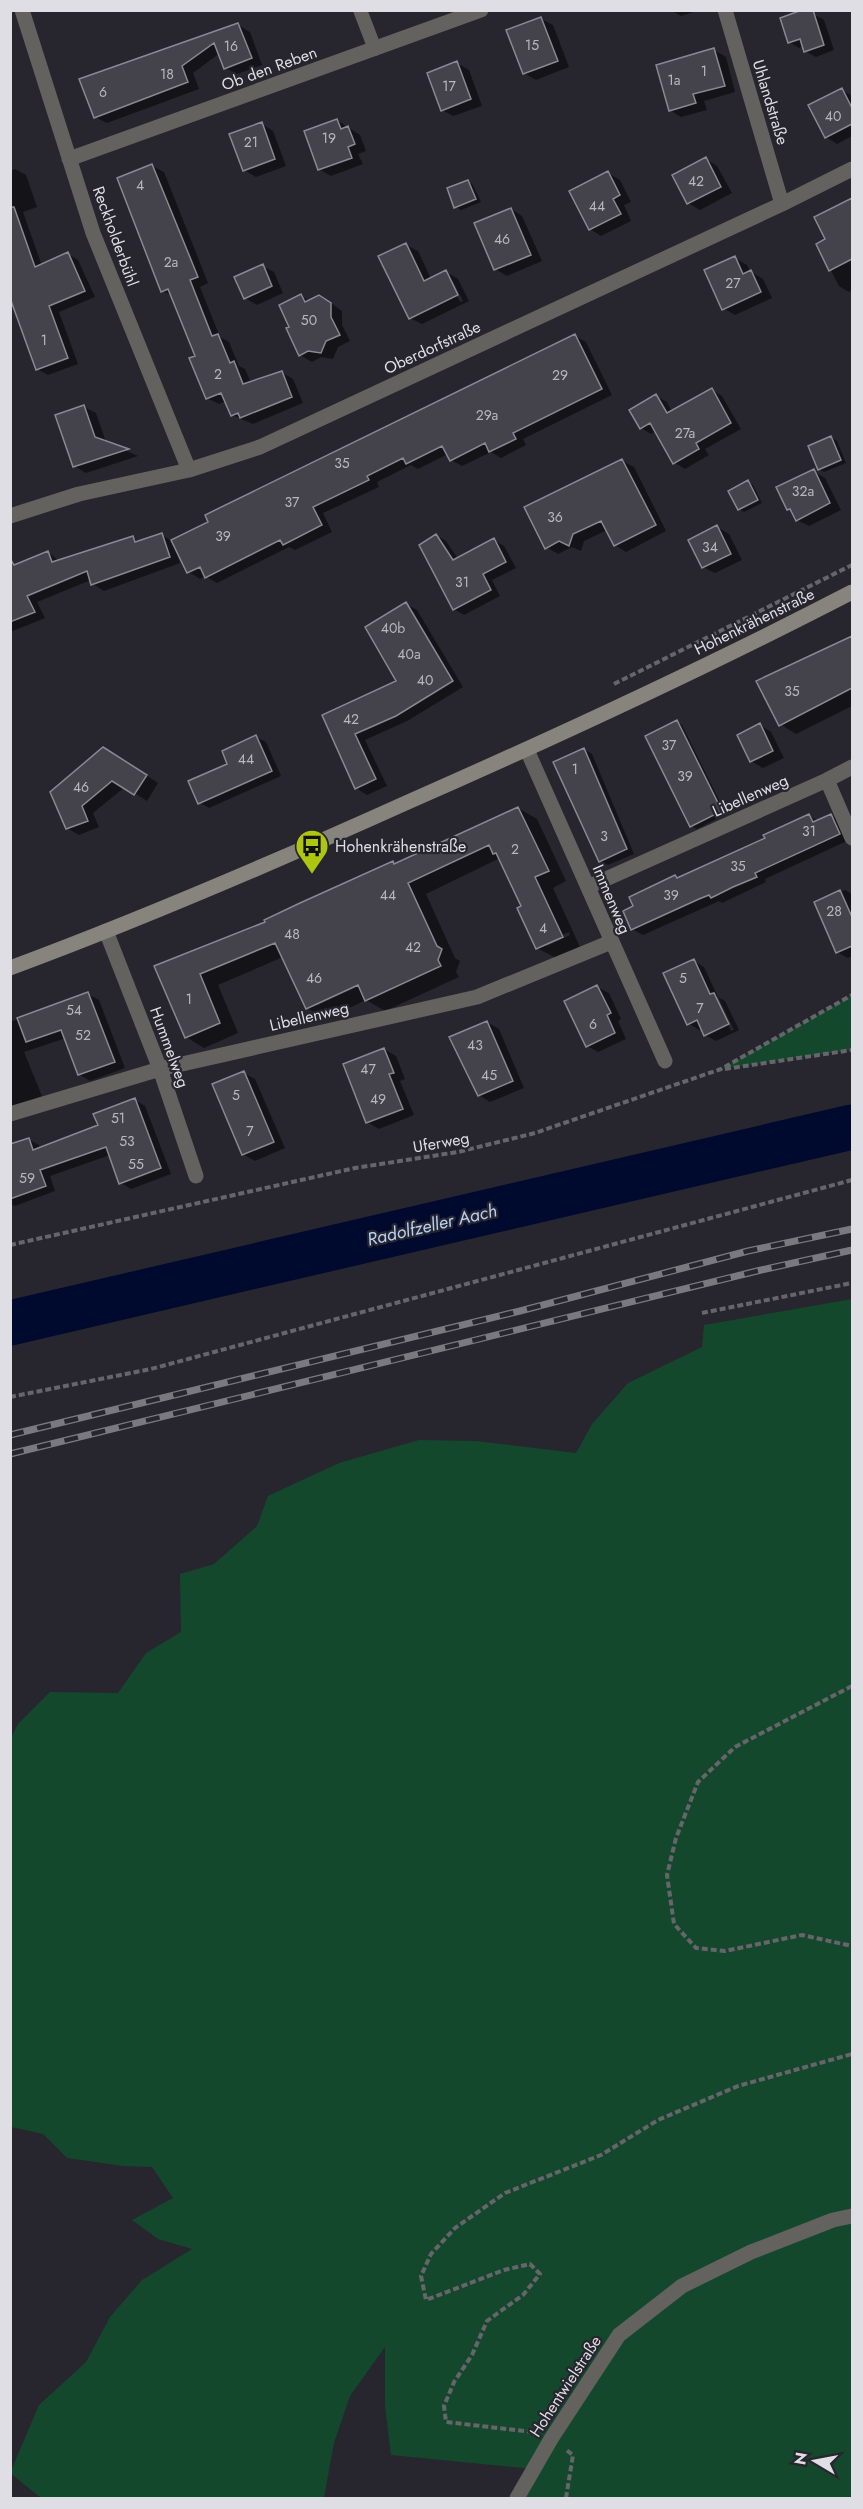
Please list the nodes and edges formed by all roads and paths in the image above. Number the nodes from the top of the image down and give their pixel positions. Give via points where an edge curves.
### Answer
1 (22, 10) edge
2 (360, 10) edge
3 (481, 10) edge
4 (725, 10) edge
5 (375, 49) junction
6 (69, 159) junction
7 (852, 169) edge
8 (783, 204) junction
9 (189, 470) junction
10 (10, 516) edge
11 (852, 565) edge
12 (852, 592) edge
13 (605, 688) dead end
14 (527, 750) junction
15 (852, 767) edge
16 (827, 780) junction
17 (852, 838) edge
18 (588, 886) junction
19 (106, 931) junction
20 (611, 942) junction
21 (10, 969) edge
22 (852, 995) edge
23 (852, 1050) edge
24 (665, 1061) dead end
25 (160, 1068) junction
26 (721, 1070) junction
27 (10, 1114) edge
28 (196, 1176) dead end
29 (852, 1179) edge
30 (10, 1245) edge
31 (852, 1283) edge
32 (702, 1313) dead end
33 (10, 1397) edge
34 (852, 1686) edge
35 (852, 1946) edge
36 (852, 2054) edge
37 (852, 2216) edge
38 (551, 2439) junction
39 (573, 2455) dead end
40 (517, 2499) edge
41 (566, 2499) edge

1 - 6 street, Reckholderbühl
2 - 5 lane
3 - 5 street, Ob den Reben
4 - 8 street, Uhlandstraße
5 - 6 street, Ob den Reben
6 - 9 street, Reckholderbühl via 93,232
7 - 8 street, Oberdorfstraße
8 - 9 street, Oberdorfstraße via 260,447
9 - 10 street, Oberdorfstraße via 79,494
11 - 13 path
12 - 14 main road, Hohenkrähenstraße
14 - 18 street, Immenweg
14 - 19 main road, Hohenkrähenstraße
15 - 16 street, Libellenweg
16 - 17 street
16 - 18 street, Libellenweg
18 - 20 street, Immenweg
19 - 21 main road, Hohenkrähenstraße
19 - 25 street, Hummelweg
20 - 24 street, Immenweg
20 - 25 street, Libellenweg via 477,997
22 - 26 path, Uferweg
23 - 26 path
25 - 27 street, Libellenweg
25 - 28 street, Hummelweg
26 - 30 path, Uferweg via 535,1133 458,1152 355,1168
29 - 33 path via 151,1370
31 - 32 path
34 - 35 path via 735,1747 698,1782 676,1838 667,1875 674,1924 696,1948 725,1951 802,1935
36 - 38 path via 738,2086 658,2120 601,2155 505,2193 455,2228 431,2254 421,2276 426,2300 530,2264 540,2274 523,2295 487,2321 444,2406 446,2422 531,2431
37 - 38 street, Hohentwielstraße via 751,2252 682,2286 619,2335
38 - 40 street, Hohentwielstraße
39 - 41 path

